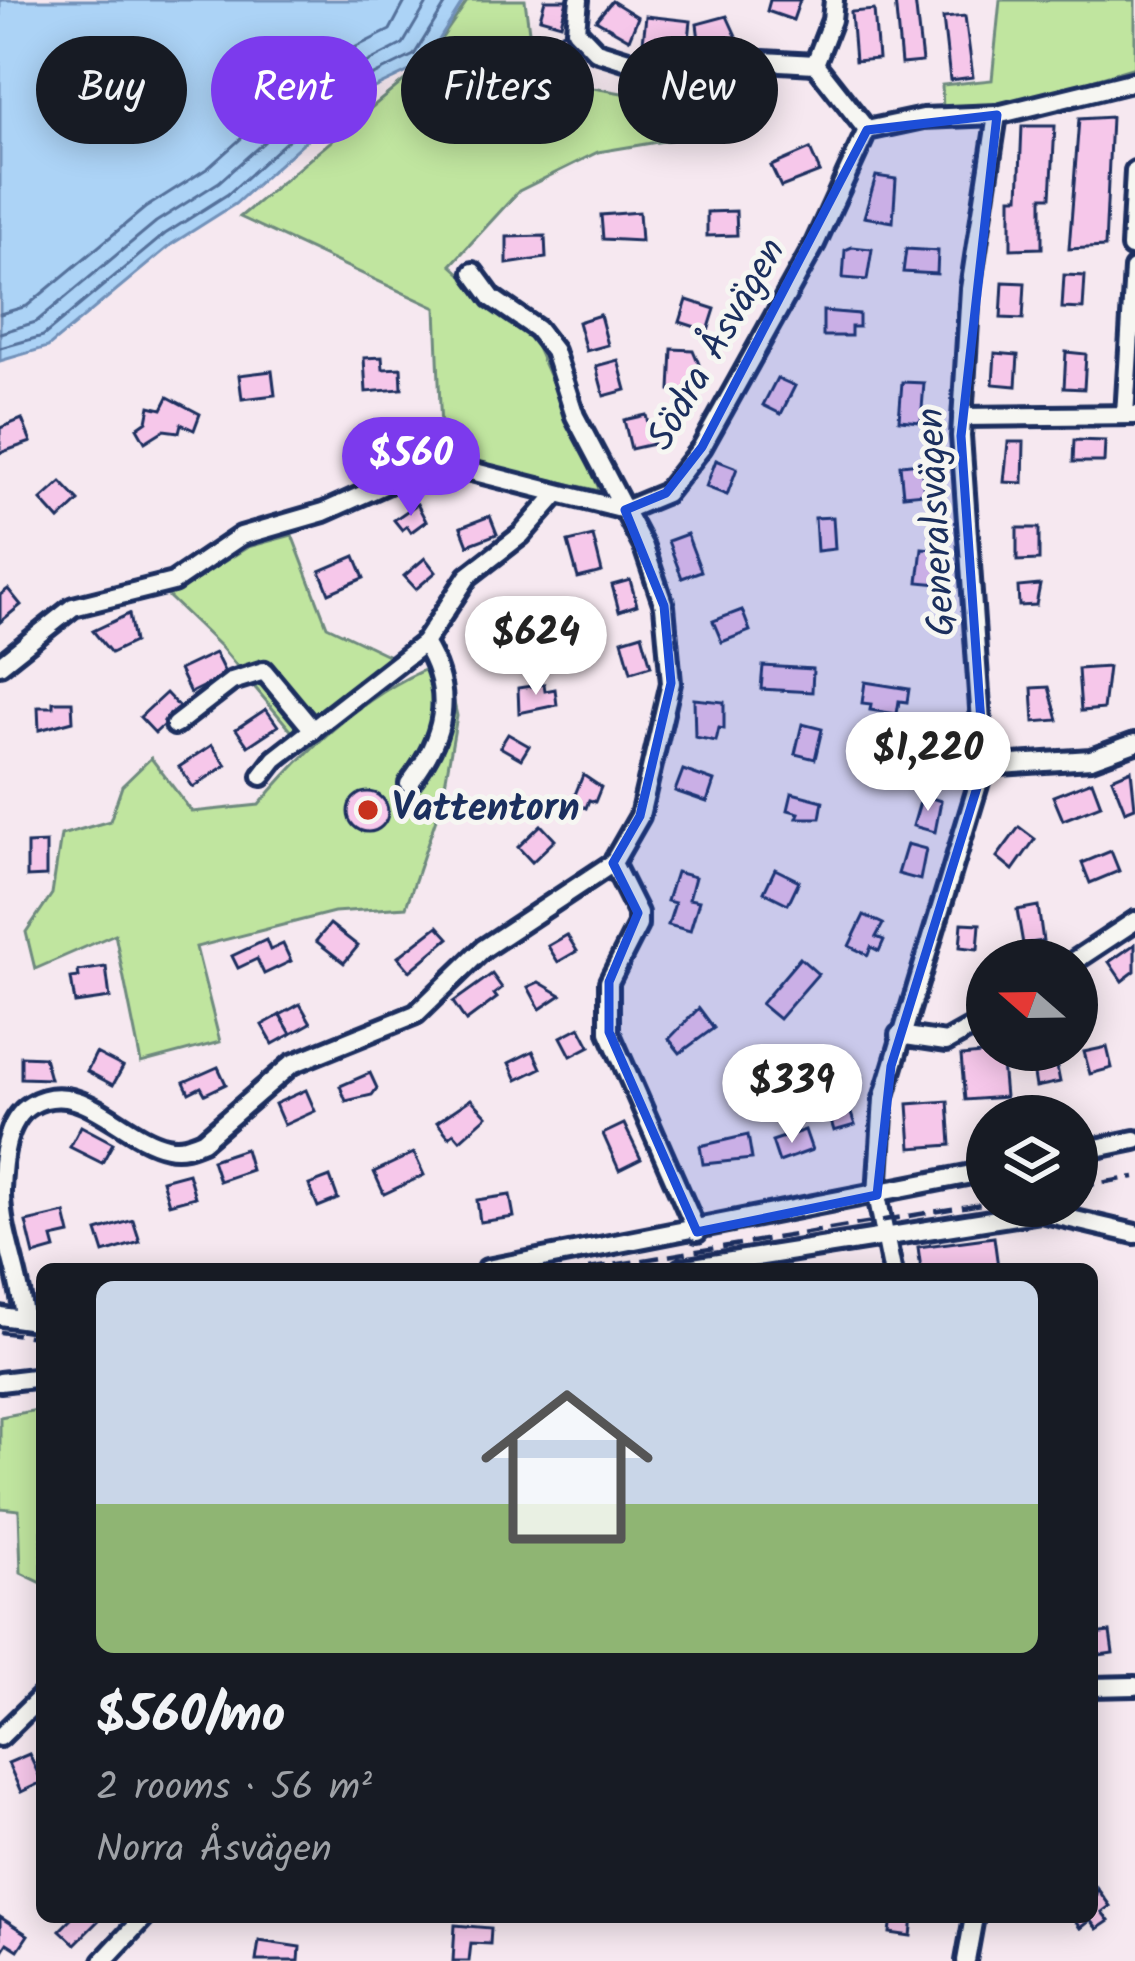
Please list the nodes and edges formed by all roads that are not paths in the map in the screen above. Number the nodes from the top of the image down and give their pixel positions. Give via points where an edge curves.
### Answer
1 (579, 0) edge
2 (834, 0) edge
3 (815, 64) junction
4 (1135, 81) edge
5 (997, 115) junction
6 (867, 130) junction
7 (1135, 171) edge
8 (1131, 248) dead end
9 (1134, 269) edge
10 (473, 272) dead end
11 (1130, 415) edge
12 (962, 417) junction
13 (557, 494) junction
14 (625, 510) junction
15 (424, 644) junction
16 (0, 665) edge
17 (175, 725) dead end
18 (313, 730) junction
19 (1135, 743) edge
20 (983, 766) junction
21 (262, 776) dead end
22 (409, 784) dead end
23 (613, 862) junction
24 (1135, 921) edge
25 (1098, 945) edge
26 (966, 1030) edge
27 (899, 1035) junction
28 (1135, 1140) edge
29 (1098, 1148) edge
30 (966, 1176) edge
31 (877, 1195) junction
32 (697, 1232) junction
33 (1135, 1234) edge
34 (884, 1236) junction
35 (521, 1263) edge
36 (718, 1263) edge
37 (891, 1263) edge
38 (0, 1316) edge
39 (33, 1320) edge
40 (36, 1378) edge
41 (0, 1382) edge
42 (1135, 1686) edge
43 (1098, 1687) edge
44 (36, 1702) edge
45 (0, 1737) edge
46 (139, 1923) edge
47 (973, 1923) edge
48 (107, 1960) edge
49 (966, 1961) edge

1 - 3 street via 576,30 616,60 705,74 763,61
2 - 3 street
3 - 6 street
4 - 5 street
5 - 6 street
5 - 12 street, Generalsvägen via 970,289
6 - 14 street, Södra Åsvägen via 815,244 702,446 666,493
7 - 8 street
9 - 11 street
10 - 14 street via 554,351 575,416
11 - 12 street
12 - 20 street, Generalsvägen
13 - 14 street
13 - 15 street via 468,577
13 - 16 street via 464,469 421,470 324,512 241,536 173,582 73,607
14 - 23 street via 664,606 671,683 640,816
15 - 18 street
15 - 22 street via 446,700 436,742
17 - 18 street via 232,681 264,671
18 - 21 street
19 - 20 street via 1091,759
20 - 27 street, Generalsvägen
23 - 32 street via 638,913 609,982 609,1032
23 - 39 street via 483,949 416,1014 292,1064 188,1147 160,1145 67,1097 24,1109 9,1134 1,1187
24 - 25 street
26 - 27 street via 946,1042
27 - 31 street, Generalsvägen via 878,1132
28 - 29 street
30 - 31 street
31 - 32 street
31 - 34 street, Generalsvägen
32 - 35 street
33 - 34 street via 1041,1212
34 - 36 street
34 - 37 street, Generalsvägen
38 - 39 street
40 - 41 street
42 - 43 street
44 - 45 street
46 - 48 street
47 - 49 street

